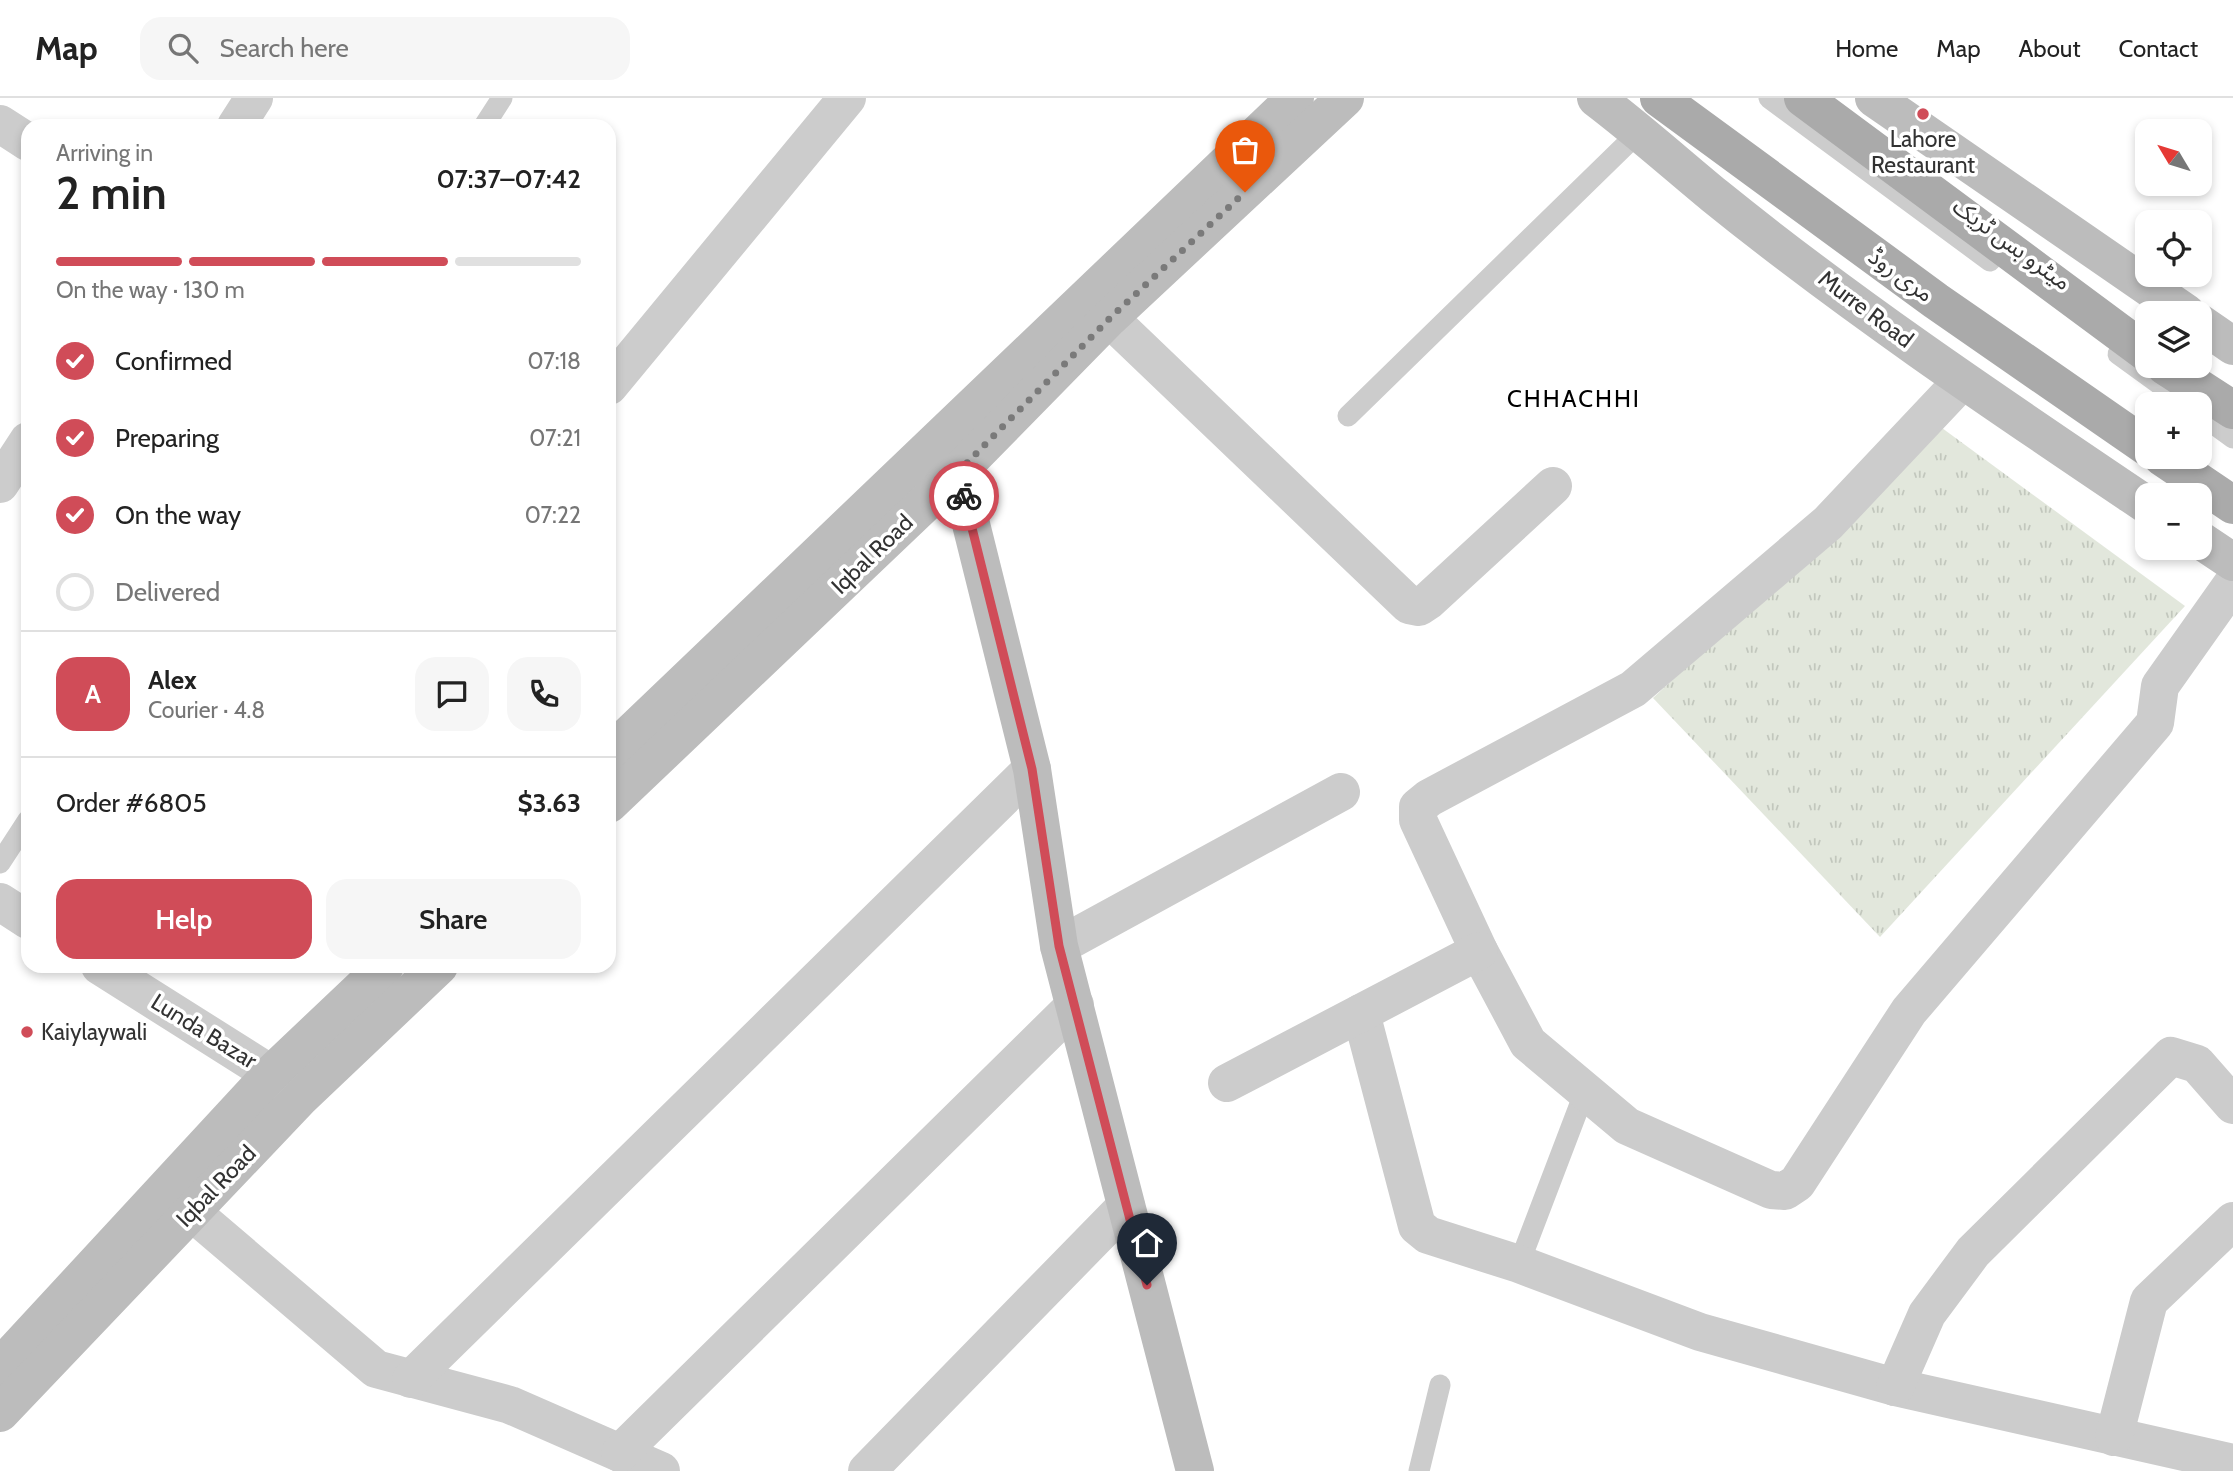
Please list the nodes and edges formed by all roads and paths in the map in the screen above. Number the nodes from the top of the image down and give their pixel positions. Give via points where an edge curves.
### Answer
1 (254, 98) edge
2 (502, 98) edge
3 (847, 98) edge
4 (1360, 98) edge
5 (1596, 98) edge
6 (1658, 98) edge
7 (1874, 98) edge
8 (1778, 99) edge
9 (1321, 106) edge
10 (240, 119) edge
11 (488, 119) edge
12 (0, 124) edge
13 (1640, 131) junction
14 (21, 138) edge
15 (2169, 301) edge
16 (1110, 318) junction
17 (2212, 331) edge
18 (2135, 345) edge
19 (2233, 346) edge
20 (616, 378) edge
21 (2184, 378) edge
22 (1962, 381) junction
23 (2171, 392) edge
24 (2233, 410) edge
25 (1348, 416) dead end
26 (2212, 423) edge
27 (2233, 438) edge
28 (2135, 439) edge
29 (21, 452) edge
30 (947, 458) junction
31 (2180, 469) edge
32 (0, 484) edge
33 (1553, 486) dead end
34 (2135, 497) edge
35 (2233, 505) edge
36 (2212, 548) edge
37 (2233, 562) edge
38 (2233, 583) edge
39 (616, 748) edge
40 (1032, 769) junction
41 (1341, 792) dead end
42 (616, 797) edge
43 (21, 831) edge
44 (0, 863) edge
45 (0, 902) edge
46 (21, 916) edge
47 (1059, 946) junction
48 (1479, 951) junction
49 (121, 973) edge
50 (378, 973) edge
51 (432, 973) edge
52 (1075, 1005) junction
53 (1361, 1013) junction
54 (271, 1074) junction
55 (1227, 1083) dead end
56 (1585, 1091) junction
57 (2233, 1105) edge
58 (178, 1200) junction
59 (1126, 1206) junction
60 (2233, 1221) edge
61 (1519, 1264) junction
62 (0, 1367) edge
63 (411, 1379) junction
64 (1440, 1385) dead end
65 (1895, 1387) junction
66 (0, 1413) edge
67 (2114, 1437) junction
68 (620, 1453) junction
69 (2233, 1463) edge
70 (661, 1471) edge
71 (867, 1471) edge
72 (1195, 1471) edge
73 (1419, 1471) edge

1 - 10 street
2 - 11 lane
3 - 20 street
4 - 9 street
5 - 13 street, Murre Road
6 - 28 main road, مری روڈ via 1936,301
7 - 15 street
8 - 18 main road
8 - 23 lane, میٹرو بس ٹریک
9 - 16 street, Iqbal Road
9 - 30 street, Iqbal Road
12 - 14 street
13 - 22 street, Murre Road via 1715,196
13 - 25 lane
16 - 30 street, Iqbal Road
16 - 33 street via 1409,605 1419,607 1427,601
17 - 19 street
21 - 24 main road
22 - 34 street, Murre Road
22 - 48 street via 1828,523 1633,690 1418,807 1418,820
26 - 27 lane
29 - 32 street
30 - 39 street, Iqbal Road
30 - 40 street
30 - 42 street, Iqbal Road
31 - 35 main road
36 - 37 street
38 - 56 street via 2160,686 2155,723 1909,1011 1797,1183 1785,1191 1771,1190 1627,1126
40 - 47 street
40 - 63 street
41 - 47 street
43 - 44 lane
45 - 46 street
47 - 52 street
48 - 53 street
48 - 56 street via 1528,1043
49 - 54 street, Lunda Bazar
50 - 54 street, Iqbal Road
51 - 58 street, Iqbal Road via 301,1097
52 - 59 street
52 - 68 street
53 - 55 street
53 - 61 street via 1417,1226 1428,1235
54 - 58 street, Iqbal Road
56 - 61 lane
57 - 65 street via 2197,1064 2171,1056 1973,1252 1927,1314
58 - 62 street, Iqbal Road
58 - 63 street via 376,1369
58 - 66 street, Iqbal Road
59 - 71 street
59 - 72 street
60 - 67 street via 2149,1301
61 - 65 street via 1700,1332
63 - 68 street via 510,1405
64 - 73 lane
65 - 67 street
67 - 69 street
68 - 70 street

